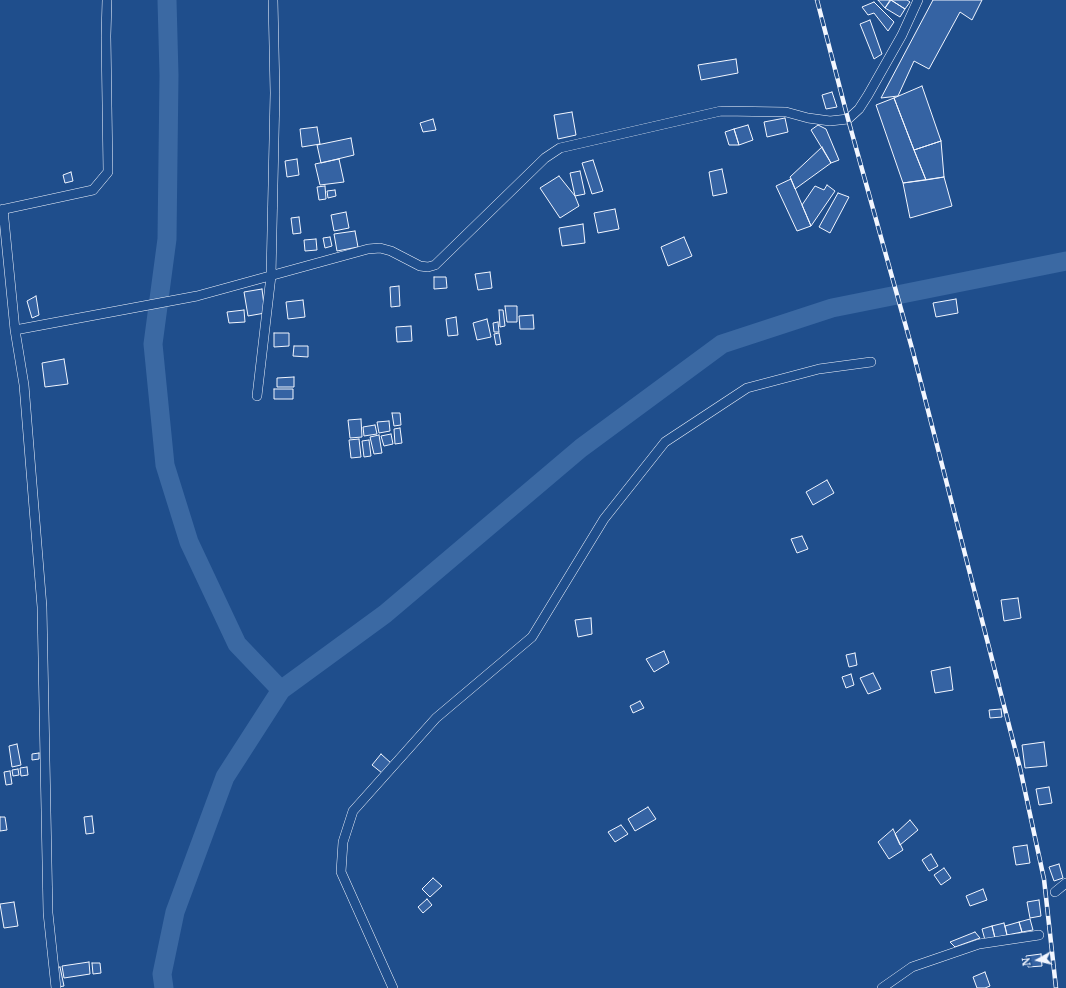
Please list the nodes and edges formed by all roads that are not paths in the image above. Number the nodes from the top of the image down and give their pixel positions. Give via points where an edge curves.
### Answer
1 (107, 0) edge
2 (273, 0) edge
3 (918, 0) edge
4 (2, 209) edge
5 (271, 276) junction
6 (15, 330) junction
7 (871, 362) dead end
8 (257, 396) dead end
9 (1066, 882) edge
10 (1055, 892) dead end
11 (1039, 936) dead end
12 (56, 988) edge
13 (393, 988) edge
14 (882, 988) edge

1 - 4 street via 108,172 93,190
2 - 5 street via 275,93
3 - 5 street via 902,35 868,95 859,109 848,119 830,122 786,112 720,111 560,148 545,158 435,265 420,266 380,248 368,249
4 - 6 street
5 - 6 street via 197,296
5 - 8 street
6 - 12 street via 24,385 42,606 48,913
7 - 13 street via 819,369 747,388 665,442 604,519 532,637 436,718 353,811 343,842 341,872
9 - 10 street
11 - 14 street via 971,946 912,967

